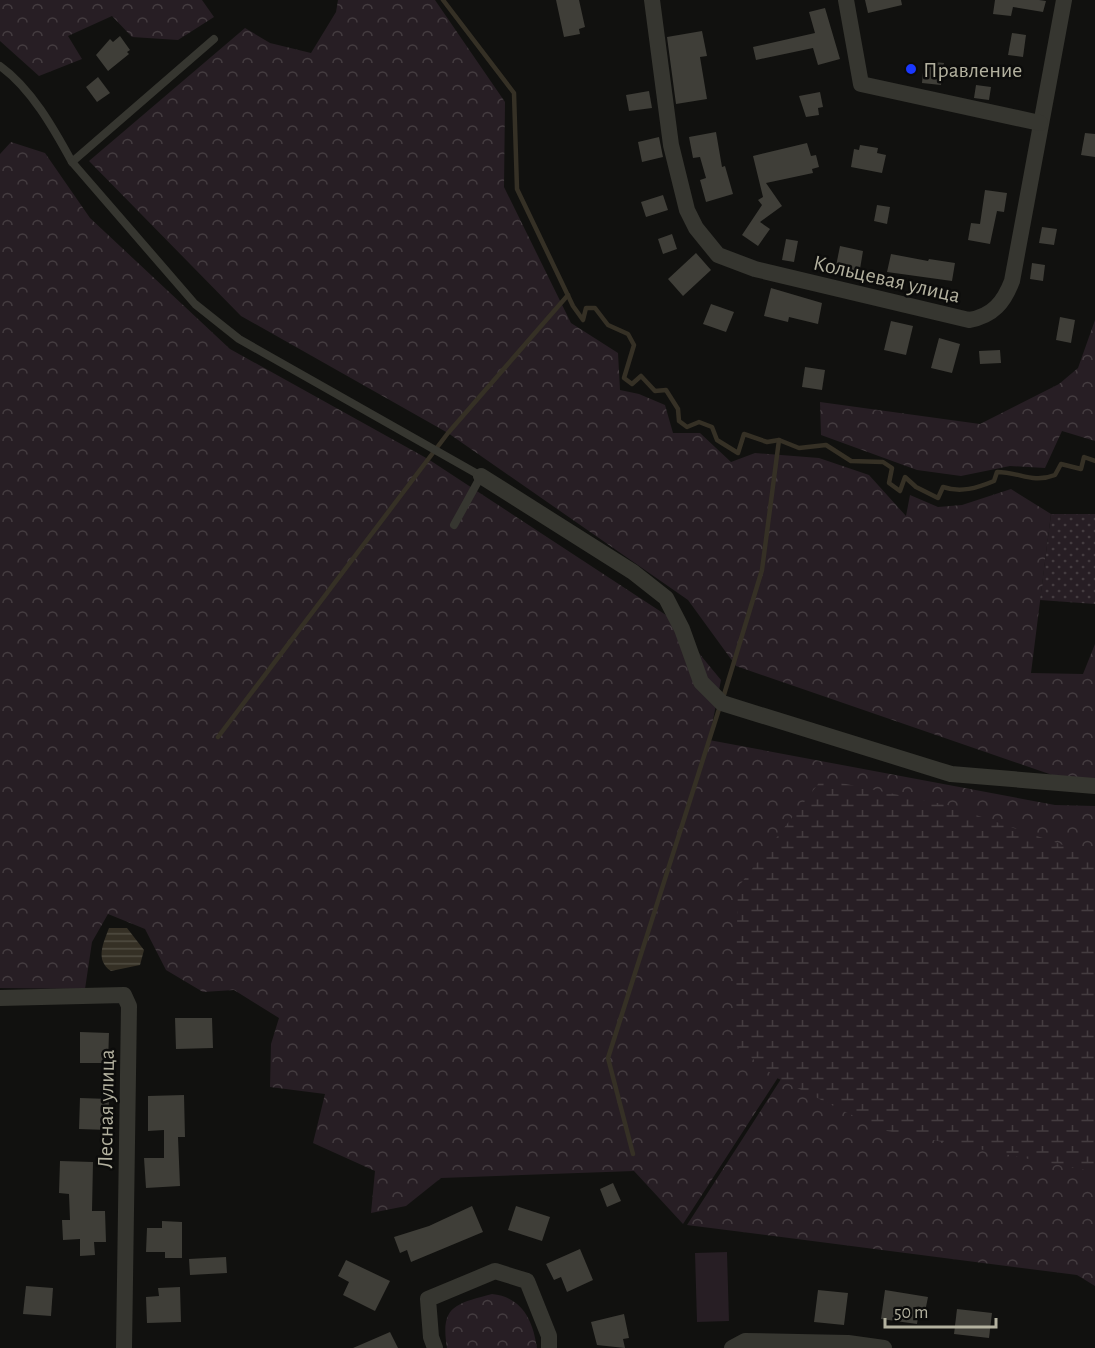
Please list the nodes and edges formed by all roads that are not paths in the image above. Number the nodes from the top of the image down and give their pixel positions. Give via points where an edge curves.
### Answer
1 (652, 0) edge
2 (846, 0) edge
3 (1064, 0) edge
4 (214, 39) dead end
5 (0, 66) edge
6 (1040, 123) junction
7 (72, 162) junction
8 (481, 476) junction
9 (454, 525) dead end
10 (1095, 786) edge
11 (0, 998) edge
12 (124, 1348) edge
13 (435, 1348) edge
14 (549, 1348) edge
15 (732, 1348) edge
16 (884, 1348) edge

1 - 6 street, Кольцевая улица via 671,145 687,210 718,255 755,269 969,320 982,318 1005,298 1012,281
2 - 6 street via 861,84
3 - 6 street, Кольцевая улица
4 - 7 lane
5 - 7 lane via 14,76
7 - 8 lane via 195,304 239,339
8 - 9 lane
8 - 10 street via 633,572 666,598 701,682 722,703 951,774
11 - 12 street, Лесная улица via 124,995 129,1006
13 - 14 street via 428,1299 495,1271 527,1281 549,1336
15 - 16 street via 745,1341 848,1343

